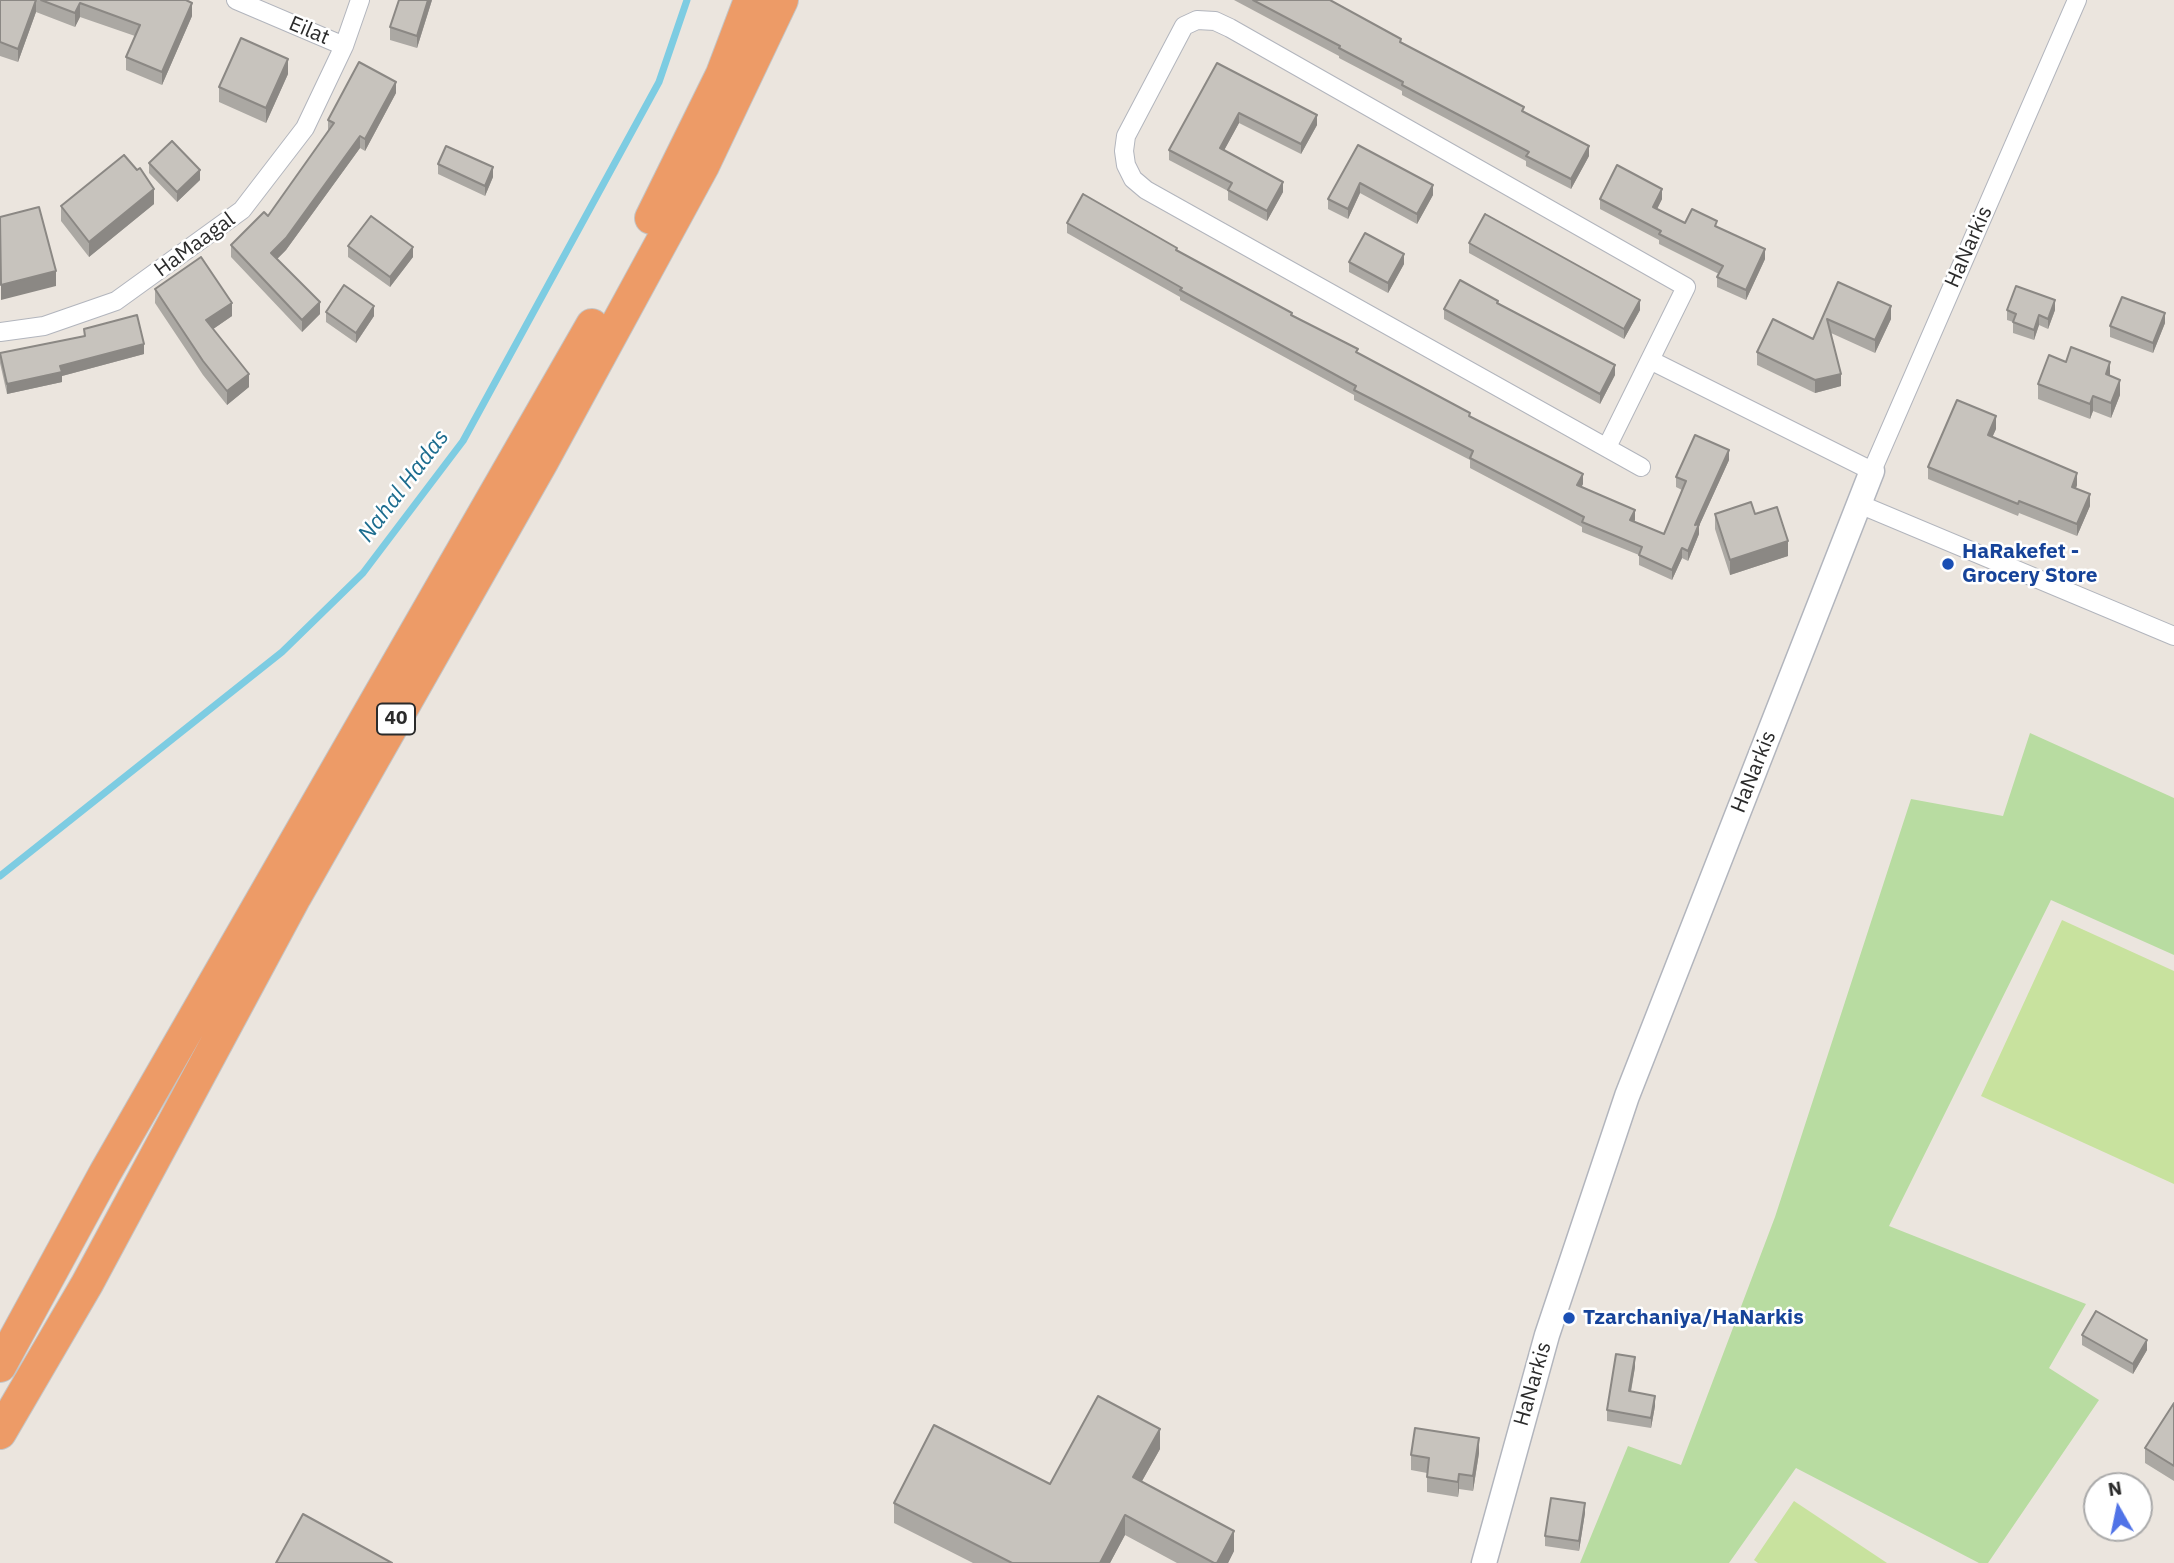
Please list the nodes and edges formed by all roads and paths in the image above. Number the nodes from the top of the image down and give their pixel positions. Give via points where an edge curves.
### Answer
1 (236, 0) edge
2 (359, 0) edge
3 (750, 0) edge
4 (782, 0) edge
5 (2077, 0) edge
6 (344, 46) junction
7 (0, 332) edge
8 (1650, 360) junction
9 (1607, 447) junction
10 (1641, 467) dead end
11 (1872, 471) junction
12 (1859, 504) junction
13 (2174, 636) edge
14 (0, 1366) edge
15 (0, 1433) edge
16 (1484, 1563) edge

1 - 6 street, Eilat
2 - 6 street, HaMaagal
3 - 14 highway, 40 via 722,74 638,244 111,1161
4 - 15 highway, 40 via 703,166 542,462 295,897 87,1284
5 - 11 street, HaNarkis
6 - 7 street, HaMaagal via 305,128 242,210 116,301 44,326
8 - 9 street
8 - 9 street via 1686,287 1230,28 1197,20 1184,26 1126,136 1126,165 1133,179
8 - 11 street
9 - 10 street
11 - 12 street, HaNarkis
12 - 13 street
12 - 16 street, HaNarkis via 1627,1096 1547,1335

